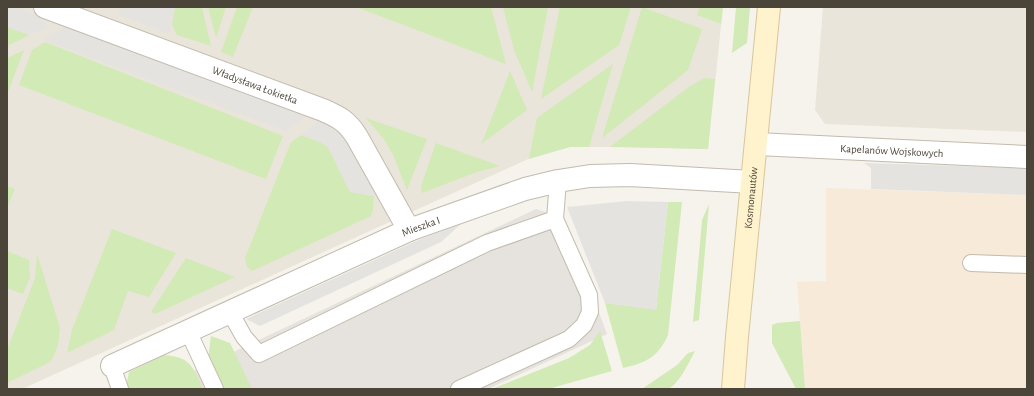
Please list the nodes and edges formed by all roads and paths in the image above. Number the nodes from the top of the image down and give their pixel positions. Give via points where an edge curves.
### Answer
1 (45, 7) edge
2 (769, 7) edge
3 (756, 144) junction
4 (1027, 157) edge
5 (558, 181) junction
6 (752, 182) junction
7 (555, 219) junction
8 (409, 230) junction
9 (971, 263) dead end
10 (1027, 264) edge
11 (230, 312) junction
12 (188, 331) junction
13 (112, 366) joint
14 (120, 389) edge
15 (215, 389) edge
16 (459, 389) edge
17 (733, 389) edge

1 - 8 street, Władysława Łokietka via 344,120 357,137
2 - 3 street, Kosmonautów
3 - 4 street, Kapelanów Wojskowych
3 - 6 street, Kosmonautów
5 - 6 street, Mieszka I via 590,176 630,175
5 - 7 lane
5 - 8 street, Mieszka I via 525,189
6 - 17 street, Kosmonautów
7 - 11 lane via 486,243 259,354 244,336
7 - 16 lane via 589,295 590,312 584,325 569,339
8 - 11 street, Mieszka I
9 - 10 lane
11 - 12 street, Mieszka I
12 - 13 street, Mieszka I
12 - 15 lane
13 - 14 lane

